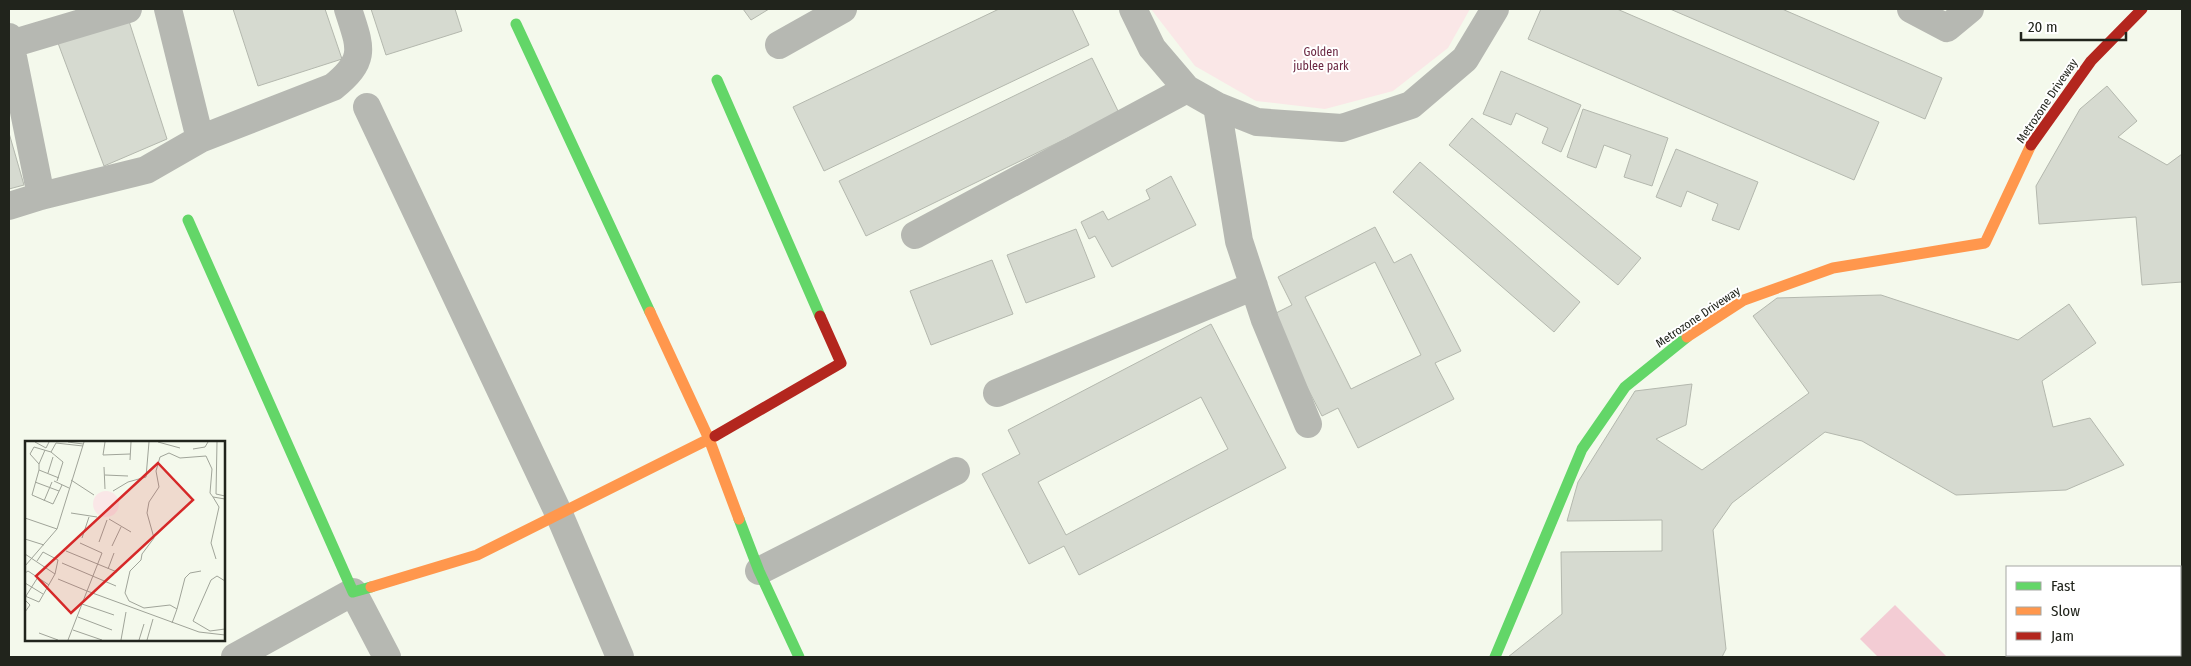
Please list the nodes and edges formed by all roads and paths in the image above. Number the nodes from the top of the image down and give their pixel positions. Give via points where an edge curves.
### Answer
1 (128, 9) edge
2 (168, 9) edge
3 (348, 9) edge
4 (843, 9) edge
5 (1133, 9) edge
6 (1494, 9) edge
7 (1911, 9) edge
8 (1970, 9) edge
9 (2142, 9) edge
10 (516, 24) dead end
11 (10, 41) edge
12 (779, 45) dead end
13 (717, 80) dead end
14 (1187, 89) junction
15 (1217, 106) junction
16 (367, 107) dead end
17 (200, 139) junction
18 (42, 196) junction
19 (9, 206) edge
20 (188, 220) dead end
21 (915, 235) dead end
22 (1254, 286) junction
23 (996, 393) dead end
24 (1308, 424) dead end
25 (709, 439) junction
26 (956, 471) dead end
27 (559, 514) junction
28 (759, 571) junction
29 (353, 592) junction
30 (235, 657) edge
31 (387, 657) edge
32 (620, 657) edge
33 (800, 657) edge
34 (1495, 657) edge

1 - 11 street
2 - 17 street
3 - 17 street via 359,57 348,74 333,86
4 - 12 street
5 - 14 street via 1152,48
6 - 15 street via 1465,59 1411,105 1342,128 1257,122
7 - 8 street via 1947,28
9 - 34 street, Metrozone Driveway via 2090,61 2033,142 1985,243 1833,268 1744,300 1676,345 1625,386 1582,449
10 - 25 street
11 - 18 street
13 - 25 street via 841,362
14 - 15 street
14 - 21 street
15 - 22 street via 1239,241
16 - 27 street
17 - 18 street via 146,170
18 - 19 street
20 - 29 street
22 - 23 street
22 - 24 street
25 - 27 street
25 - 28 street
26 - 28 street
27 - 29 street via 477,555
27 - 32 street
28 - 33 street
29 - 30 street
29 - 31 street

